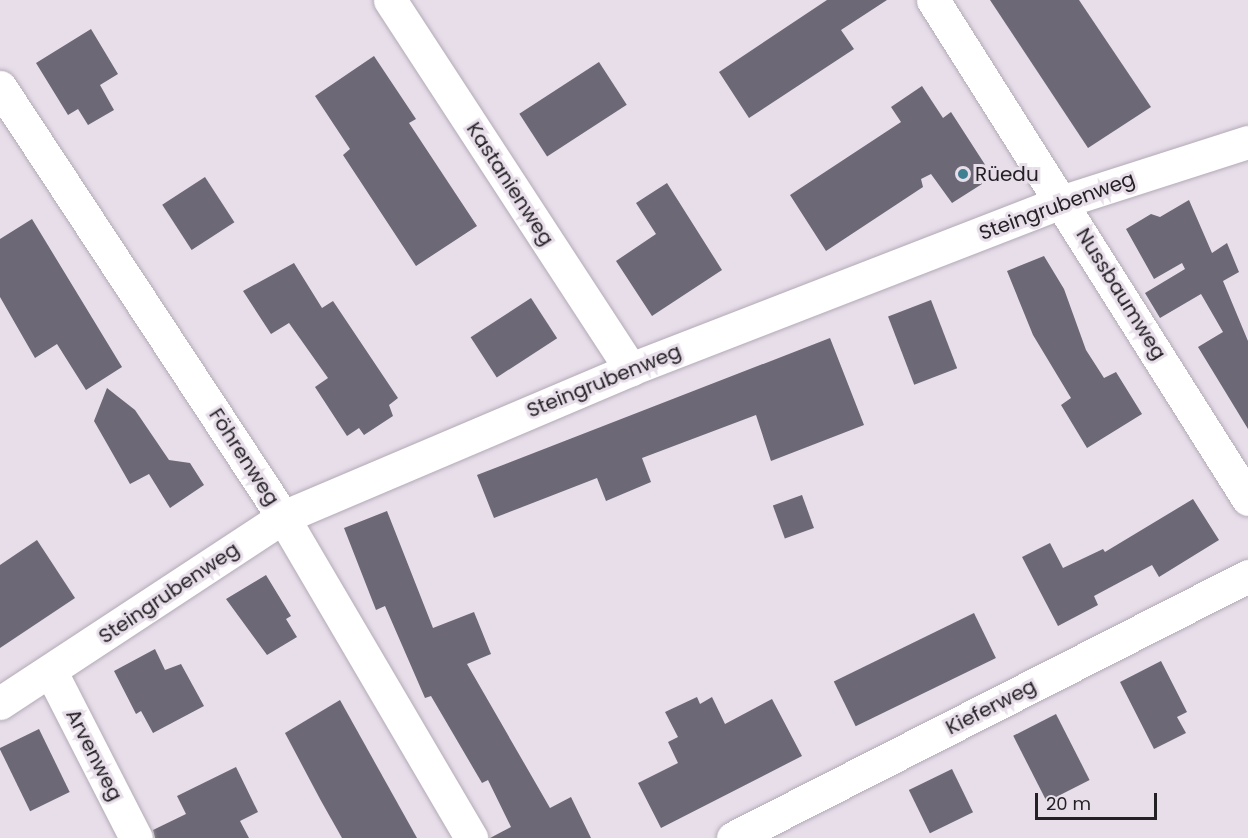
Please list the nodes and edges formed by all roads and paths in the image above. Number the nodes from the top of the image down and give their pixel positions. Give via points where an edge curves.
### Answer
1 (390, 0) edge
2 (933, 0) edge
3 (0, 87) edge
4 (1248, 142) edge
5 (1064, 201) junction
6 (631, 369) junction
7 (1248, 499) edge
8 (283, 517) junction
9 (1248, 576) edge
10 (51, 672) junction
11 (0, 702) edge
12 (136, 838) edge
13 (471, 838) edge
14 (733, 838) edge

1 - 6 street, Kastanienweg
2 - 5 street, Nussbaumweg
3 - 8 street, Föhrenweg
4 - 5 street, Steingrubenweg
5 - 6 street, Steingrubenweg
5 - 7 street, Nussbaumweg
6 - 8 street, Steingrubenweg
8 - 10 street, Steingrubenweg
8 - 13 street, Föhrenweg
9 - 14 street, Kieferweg
10 - 11 street, Steingrubenweg
10 - 12 street, Arvenweg

